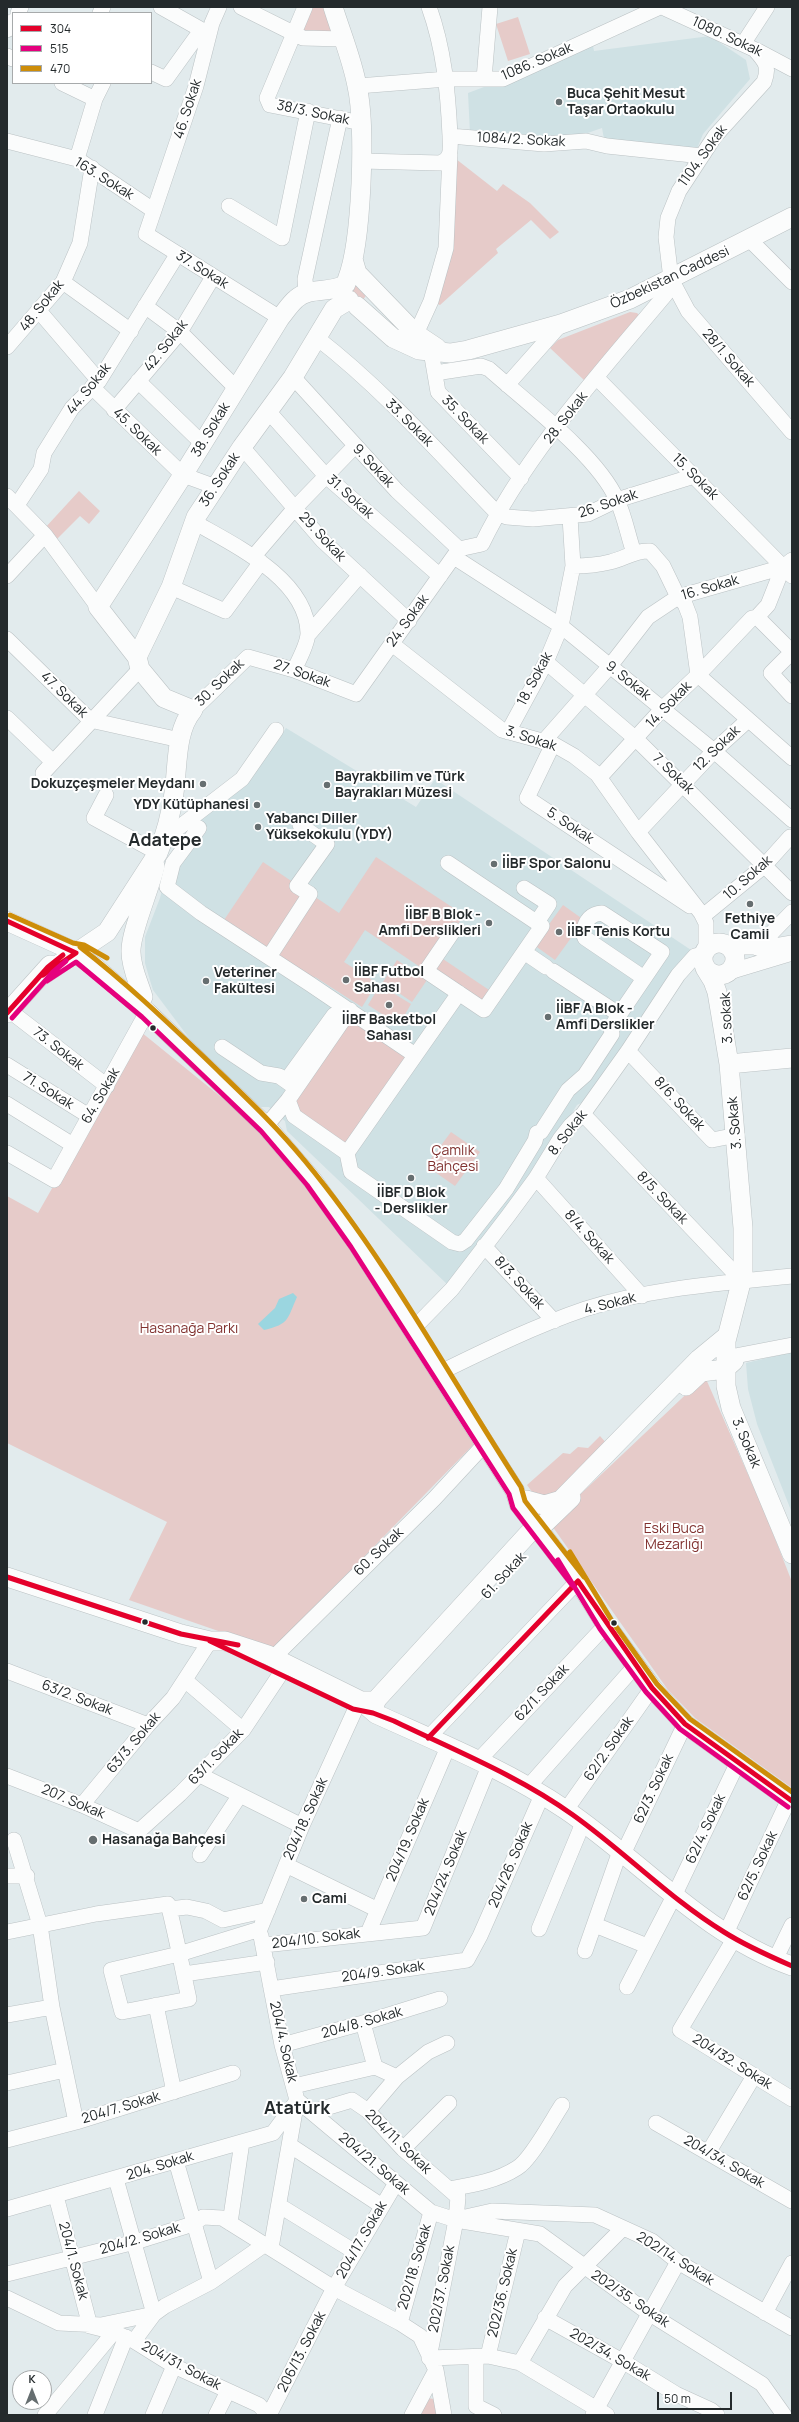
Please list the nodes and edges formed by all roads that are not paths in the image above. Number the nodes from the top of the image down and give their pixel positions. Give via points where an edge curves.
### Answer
1 (161, 7) edge
2 (219, 7) edge
3 (240, 7) edge
4 (305, 7) edge
5 (333, 7) edge
6 (429, 7) edge
7 (490, 7) edge
8 (661, 7) edge
9 (767, 7) edge
10 (294, 33) junction
11 (209, 34) junction
12 (344, 39) junction
13 (749, 47) junction
14 (792, 69) edge
15 (152, 72) edge
16 (447, 79) junction
17 (484, 79) junction
18 (64, 84) edge
19 (102, 84) edge
20 (358, 86) junction
21 (95, 99) junction
22 (308, 111) junction
23 (340, 118) junction
24 (362, 123) junction
25 (450, 136) junction
26 (7, 141) edge
27 (450, 154) junction
28 (702, 156) junction
29 (77, 159) junction
30 (360, 161) junction
31 (92, 168) junction
32 (229, 206) dead end
33 (153, 210) junction
34 (792, 217) edge
35 (750, 240) junction
36 (177, 255) junction
37 (213, 278) junction
38 (671, 280) junction
39 (63, 282) junction
40 (792, 282) edge
41 (354, 284) junction
42 (306, 293) junction
43 (145, 306) junction
44 (39, 312) junction
45 (280, 318) junction
46 (560, 324) junction
47 (131, 331) junction
48 (180, 332) junction
49 (416, 334) junction
50 (317, 338) junction
51 (8, 345) edge
52 (431, 352) junction
53 (450, 353) junction
54 (435, 373) junction
55 (293, 377) junction
56 (596, 378) junction
57 (138, 381) junction
58 (96, 384) junction
59 (507, 385) junction
60 (236, 388) junction
61 (114, 410) junction
62 (268, 411) junction
63 (557, 429) junction
64 (792, 432) edge
65 (203, 444) junction
66 (355, 446) junction
67 (242, 447) junction
68 (183, 475) junction
69 (326, 476) junction
70 (694, 476) junction
71 (521, 478) junction
72 (216, 487) junction
73 (12, 500) edge
74 (617, 500) junction
75 (295, 508) junction
76 (497, 513) junction
77 (570, 517) junction
78 (194, 522) junction
79 (45, 535) junction
80 (456, 553) junction
81 (634, 553) junction
82 (257, 559) junction
83 (573, 566) junction
84 (789, 567) edge
85 (360, 575) junction
86 (7, 576) edge
87 (440, 576) junction
88 (171, 587) junction
89 (678, 597) junction
90 (98, 607) junction
91 (757, 617) junction
92 (409, 621) junction
93 (561, 626) junction
94 (308, 635) junction
95 (7, 639) edge
96 (392, 644) junction
97 (792, 652) edge
98 (248, 657) joint
99 (546, 662) junction
100 (139, 663) junction
101 (610, 666) junction
102 (294, 670) junction
103 (698, 675) junction
104 (356, 694) joint
105 (584, 695) junction
106 (792, 696) edge
107 (663, 708) junction
108 (193, 710) junction
109 (7, 718) edge
110 (90, 720) junction
111 (748, 720) junction
112 (276, 730) dead end
113 (508, 732) junction
114 (636, 739) junction
115 (180, 740) junction
116 (549, 742) junction
117 (714, 751) junction
118 (792, 758) edge
119 (600, 777) junction
120 (683, 783) junction
121 (106, 795) dead end
122 (792, 820) edge
123 (300, 825) dead end
124 (199, 828) dead end
125 (638, 832) junction
126 (790, 837) dead end
127 (161, 846) junction
128 (448, 863) dead end
129 (764, 866) junction
130 (524, 888) dead end
131 (792, 893) edge
132 (792, 912) edge
133 (702, 915) junction
134 (7, 921) edge
135 (537, 922) junction
136 (454, 930) dead end
137 (792, 943) edge
138 (730, 947) junction
139 (757, 948) junction
140 (76, 951) junction
141 (524, 952) junction
142 (792, 953) edge
143 (269, 957) junction
144 (705, 957) junction
145 (729, 972) junction
146 (644, 978) junction
147 (459, 993) junction
148 (145, 1005) junction
149 (350, 1010) junction
150 (8, 1012) edge
151 (334, 1015) dead end
152 (620, 1015) junction
153 (222, 1047) dead end
154 (628, 1051) junction
155 (415, 1055) junction
156 (792, 1058) edge
157 (729, 1064) junction
158 (7, 1065) edge
159 (106, 1086) junction
160 (290, 1090) junction
161 (7, 1104) edge
162 (553, 1113) junction
163 (583, 1114) junction
164 (89, 1116) junction
165 (571, 1125) junction
166 (266, 1126) junction
167 (540, 1134) junction
168 (737, 1135) junction
169 (560, 1139) junction
170 (73, 1145) junction
171 (7, 1153) edge
172 (347, 1153) junction
173 (536, 1178) junction
174 (484, 1246) junction
175 (792, 1276) edge
176 (742, 1281) junction
177 (642, 1296) junction
178 (554, 1321) junction
179 (413, 1329) junction
180 (727, 1336) junction
181 (792, 1345) edge
182 (730, 1363) junction
183 (439, 1372) junction
184 (484, 1445) junction
185 (520, 1496) junction
186 (540, 1529) junction
187 (792, 1531) edge
188 (792, 1554) edge
189 (10, 1581) edge
190 (578, 1581) junction
191 (606, 1625) junction
192 (210, 1641) junction
193 (636, 1665) junction
194 (274, 1666) junction
195 (7, 1671) edge
196 (186, 1681) junction
197 (652, 1688) junction
198 (367, 1706) junction
199 (685, 1724) junction
200 (148, 1725) junction
201 (243, 1730) junction
202 (428, 1738) junction
203 (448, 1747) junction
204 (738, 1762) junction
205 (483, 1764) junction
206 (200, 1774) junction
207 (9, 1781) edge
208 (535, 1791) junction
209 (240, 1795) junction
210 (791, 1800) edge
211 (82, 1805) junction
212 (566, 1810) junction
213 (583, 1823) junction
214 (302, 1826) junction
215 (139, 1831) joint
216 (14, 1840) dead end
217 (621, 1852) junction
218 (200, 1855) dead end
219 (286, 1865) junction
220 (7, 1876) edge
221 (27, 1876) junction
222 (674, 1896) junction
223 (169, 1909) junction
224 (268, 1910) junction
225 (378, 1910) junction
226 (40, 1925) junction
227 (595, 1925) junction
228 (792, 1926) edge
229 (260, 1929) junction
230 (539, 1929) dead end
231 (7, 1932) edge
232 (368, 1932) junction
233 (480, 1936) joint
234 (730, 1936) junction
235 (264, 1945) junction
236 (647, 1946) junction
237 (585, 1951) dead end
238 (179, 1954) junction
239 (266, 1962) junction
240 (784, 1963) edge
241 (184, 1974) junction
242 (628, 1987) dead end
243 (271, 1989) junction
244 (440, 1999) dead end
245 (156, 2005) junction
246 (52, 2006) junction
247 (7, 2015) edge
248 (363, 2023) junction
249 (447, 2043) dead end
250 (282, 2045) junction
251 (375, 2067) junction
252 (65, 2070) junction
253 (233, 2073) dead end
254 (754, 2076) junction
255 (397, 2077) junction
256 (7, 2083) edge
257 (174, 2092) junction
258 (296, 2093) junction
259 (792, 2099) edge
260 (449, 2103) dead end
261 (562, 2105) dead end
262 (368, 2111) junction
263 (312, 2112) junction
264 (76, 2122) junction
265 (656, 2123) dead end
266 (7, 2140) edge
267 (242, 2142) junction
268 (291, 2146) junction
269 (403, 2149) junction
270 (708, 2153) junction
271 (176, 2161) junction
272 (116, 2179) junction
273 (396, 2183) junction
274 (448, 2189) junction
275 (56, 2196) junction
276 (792, 2202) edge
277 (280, 2206) junction
278 (382, 2206) junction
279 (7, 2209) edge
280 (431, 2212) junction
281 (456, 2220) junction
282 (230, 2223) junction
283 (193, 2224) junction
284 (623, 2228) junction
285 (518, 2231) junction
286 (135, 2242) junction
287 (268, 2247) junction
288 (355, 2252) junction
289 (72, 2258) junction
290 (678, 2262) junction
291 (792, 2263) edge
292 (583, 2267) junction
293 (7, 2274) edge
294 (211, 2282) junction
295 (334, 2288) junction
296 (7, 2298) edge
297 (154, 2314) junction
298 (650, 2314) junction
299 (765, 2314) junction
300 (545, 2318) junction
301 (400, 2323) junction
302 (90, 2326) junction
303 (792, 2328) edge
304 (125, 2337) junction
305 (482, 2356) junction
306 (624, 2362) junction
307 (520, 2363) junction
308 (432, 2364) junction
309 (174, 2366) junction
310 (228, 2391) junction
311 (792, 2410) edge
312 (599, 2413) edge
313 (45, 2415) edge
314 (95, 2415) edge
315 (153, 2415) edge
316 (216, 2415) edge
317 (269, 2415) edge
318 (412, 2415) edge
319 (444, 2415) edge
320 (494, 2415) edge
321 (717, 2415) edge
322 (784, 2415) edge
323 (789, 2415) edge

1 - 11 street
2 - 11 street, 46. Sokak
3 - 10 street
4 - 10 street
5 - 12 main road
6 - 16 street
7 - 17 street
8 - 13 street, 1080. Sokak
8 - 17 street, 1086. Sokak via 503,79
9 - 13 street
10 - 12 street via 303,38
10 - 22 street, 38/3. Sokak via 267,98 270,105
11 - 15 street via 197,36 166,79
11 - 33 street, 46. Sokak via 196,86
12 - 20 main road
13 - 14 street, 1080. Sokak
13 - 28 street, 1104. Sokak via 766,63 768,72 764,82 715,136
16 - 17 street, 1086. Sokak
16 - 20 street, 1086. Sokak
16 - 25 street
18 - 21 street
19 - 21 street
20 - 24 main road
21 - 29 street
22 - 23 street, 38/3. Sokak
22 - 32 street via 282,238
23 - 24 street, 38/3. Sokak
23 - 42 street via 305,279
24 - 30 main road
25 - 27 street
25 - 28 street, 1084/2. Sokak via 544,144 586,141 607,146
26 - 29 street, 163. Sokak
27 - 30 street via 446,161 440,163
27 - 49 street via 446,248 431,301
28 - 38 street, 1104. Sokak via 678,191 668,218 666,237
29 - 31 street, 163. Sokak
30 - 41 main road
31 - 33 street, 163. Sokak
31 - 39 street, 48. Sokak via 80,243
33 - 36 street, 37. Sokak via 146,234
34 - 35 main road, Özbekistan Caddesi
35 - 38 main road, Özbekistan Caddesi
35 - 40 street
36 - 37 street, 37. Sokak
36 - 43 street, 44. Sokak
37 - 45 street, 37. Sokak
37 - 48 street, 42. Sokak
38 - 46 main road, Özbekistan Caddesi via 630,299
38 - 56 street, 28. Sokak via 666,294
38 - 64 street, 28/1. Sokak via 688,311
39 - 44 street, 48. Sokak
39 - 47 street
41 - 42 main road via 339,289
41 - 49 main road
41 - 50 main road, 36. Sokak via 334,308
41 - 52 main road, Özbekistan Caddesi via 393,338 419,350
42 - 45 main road, 38. Sokak via 296,299
43 - 47 street, 44. Sokak
43 - 48 street
44 - 51 street, 48. Sokak
44 - 58 street, 45. Sokak
45 - 60 main road, 38. Sokak
46 - 53 main road, Özbekistan Caddesi
46 - 59 street
47 - 58 street, 44. Sokak
48 - 57 street, 42. Sokak
48 - 60 street
49 - 53 main road via 430,345
50 - 55 main road, 36. Sokak
50 - 76 street, 33. Sokak via 344,359
52 - 53 main road, Özbekistan Caddesi
52 - 54 street, 35. Sokak
54 - 59 street via 481,366 489,369
54 - 71 street, 35. Sokak via 438,392
55 - 62 main road, 36. Sokak
55 - 66 street, 9. Sokak
56 - 63 street, 28. Sokak
56 - 70 street, 15. Sokak
57 - 61 street, 42. Sokak
57 - 65 street
58 - 61 street, 45. Sokak
58 - 73 street, 44. Sokak via 72,408 44,453 41,468
59 - 63 street
60 - 65 main road, 38. Sokak
61 - 68 street, 45. Sokak
62 - 67 main road, 36. Sokak
62 - 69 street, 31. Sokak
63 - 71 street, 28. Sokak
63 - 74 street via 596,469
65 - 68 main road, 38. Sokak
66 - 69 street
66 - 80 street, 9. Sokak
67 - 72 main road, 36. Sokak
67 - 75 street, 29. Sokak
68 - 72 street
68 - 90 main road, 38. Sokak
69 - 75 street
69 - 87 street, 31. Sokak
70 - 74 street, 26. Sokak
70 - 84 street, 15. Sokak
71 - 76 street, 28. Sokak
72 - 78 main road, 36. Sokak
73 - 79 street
74 - 77 street, 26. Sokak via 588,514
74 - 81 street
75 - 82 street
75 - 85 street, 29. Sokak via 323,540
76 - 77 street, 26. Sokak via 523,519
76 - 80 street, 28. Sokak via 482,544
77 - 83 street, 18. Sokak
78 - 82 street
78 - 88 main road, 36. Sokak
79 - 86 street
79 - 90 street
80 - 87 street, 24. Sokak
80 - 93 street, 9. Sokak
81 - 83 street via 611,562
81 - 89 street, 14. Sokak via 643,551 655,555
82 - 88 street via 225,611
82 - 94 street via 296,597 307,625
83 - 93 street, 18. Sokak
84 - 89 street, 16. Sokak
84 - 91 street via 768,605
85 - 92 street, 29. Sokak
85 - 94 street
87 - 92 street, 24. Sokak
88 - 100 main road, 36. Sokak
89 - 101 street, 16. Sokak via 648,618
89 - 103 street, 14. Sokak via 685,604 690,617
90 - 100 main road
91 - 97 street
91 - 103 street via 752,618
92 - 96 street, 24. Sokak
93 - 99 street, 18. Sokak
93 - 101 street, 9. Sokak
94 - 102 street
95 - 110 street, 47. Sokak
96 - 104 street, 24. Sokak
96 - 113 street, 3. Sokak via 502,730
97 - 106 street via 771,673
98 - 102 street, 27. Sokak
98 - 108 street, 30. Sokak
99 - 105 street, 7. Sokak
99 - 113 street, 18. Sokak
100 - 108 main road via 164,698
100 - 110 street
101 - 105 street, 16. Sokak
101 - 107 street, 9. Sokak
102 - 104 street, 27. Sokak
103 - 107 street, 14. Sokak
103 - 111 street
105 - 114 street, 7. Sokak
105 - 116 street, 16. Sokak
107 - 114 street, 14. Sokak
107 - 117 street, 9. Sokak
108 - 115 main road via 184,720
109 - 110 street via 48,767
110 - 115 street, 47. Sokak
111 - 117 street, 12. Sokak
111 - 118 street
112 - 127 street via 242,779
113 - 116 street, 3. Sokak
114 - 119 street, 14. Sokak
114 - 120 street, 7. Sokak
115 - 127 main road via 174,795
116 - 119 street, 3. Sokak via 574,756
116 - 133 street, 5. Sokak via 528,798
117 - 120 street, 12. Sokak
117 - 122 street, 9. Sokak
119 - 125 street, 3. Sokak
120 - 125 street, 12. Sokak
120 - 129 street, 7. Sokak
121 - 127 street via 94,818
123 - 143 street via 327,844 298,886 310,894
124 - 143 street via 173,863 167,887 201,914
125 - 133 street, 3. Sokak
126 - 129 street, 10. Sokak
127 - 140 main road via 106,932
127 - 148 main road via 150,889 131,944 133,966
128 - 135 street
129 - 131 street, 7. Sokak
129 - 133 street, 10. Sokak
130 - 135 street via 549,904
132 - 139 street
133 - 144 street via 706,923
134 - 140 main road
135 - 141 street via 542,926
136 - 147 street via 426,971
137 - 139 street
138 - 139 street
138 - 144 main road via 715,943
138 - 145 main road, 3. sokak via 735,957
140 - 148 main road via 99,961
140 - 150 main road via 43,975
141 - 147 street via 484,1010
141 - 152 street
142 - 145 street
143 - 149 street
144 - 145 main road via 709,972 719,975
144 - 154 street, 8. Sokak via 695,956 683,970 658,1003
144 - 157 main road, 3. Sokak via 717,992
145 - 157 main road, 3. sokak via 726,981
146 - 146 street via 662,952 602,913 589,918 583,933 585,938
146 - 152 street
147 - 155 street
148 - 159 street, 64. Sokak
148 - 166 main road
149 - 155 street
149 - 160 street
150 - 159 street, 73. Sokak
151 - 160 street
152 - 162 street via 611,1027 612,1034 585,1075 568,1090
153 - 160 street via 261,1073 279,1076
154 - 163 street, 8. Sokak
154 - 168 street, 8/6. Sokak via 712,1140
155 - 172 street
156 - 157 main road
157 - 168 main road, 3. Sokak
158 - 164 street, 71. Sokak
159 - 164 street, 64. Sokak
160 - 166 street
160 - 172 street via 294,1116
161 - 170 street
162 - 165 street
162 - 167 street
163 - 165 street, 8. Sokak
163 - 176 street, 8/5. Sokak
164 - 170 street, 64. Sokak
165 - 169 street, 8. Sokak
166 - 179 main road via 313,1181
167 - 169 street
167 - 172 street via 506,1189 466,1240 460,1244 452,1242 351,1172
168 - 176 main road, 3. Sokak via 743,1228
169 - 173 street, 8. Sokak
170 - 171 street, 64. Sokak via 54,1180
173 - 174 street, 8. Sokak
173 - 177 street, 8/4. Sokak
174 - 178 street, 8/3. Sokak
174 - 179 street, 8. Sokak via 452,1289
175 - 176 street, 4. Sokak
176 - 177 street, 4. Sokak
176 - 180 main road, 3. Sokak
176 - 182 main road, 3. Sokak
177 - 178 street, 4. Sokak via 584,1309
178 - 183 street, 4. Sokak
179 - 183 main road
180 - 182 main road, 3. Sokak
180 - 185 main road via 699,1359 561,1500 544,1504
181 - 182 street
182 - 186 main road, 61. Sokak via 702,1372
182 - 187 main road, 3. Sokak via 736,1375 741,1405
182 - 188 main road, 3. Sokak via 731,1408
183 - 184 main road
184 - 185 main road
184 - 194 street, 60. Sokak
185 - 186 main road via 519,1504
186 - 190 main road via 568,1563
186 - 198 main road, 61. Sokak
189 - 192 main road
190 - 191 main road
190 - 202 street
191 - 193 main road
191 - 205 street, 62/1. Sokak
192 - 194 main road via 224,1651
192 - 196 street, 63/3. Sokak
193 - 197 main road
193 - 208 street, 204/26. Sokak
194 - 198 main road
194 - 201 street, 63/1. Sokak
195 - 200 street, 63/2. Sokak
196 - 200 street, 63/3. Sokak
196 - 201 street
197 - 199 main road
197 - 212 street, 62/2. Sokak
198 - 202 main road
198 - 214 street, 204/18. Sokak
199 - 204 main road
199 - 217 street, 62/3. Sokak
200 - 211 street, 63/3. Sokak
201 - 206 street, 63/1. Sokak
202 - 203 main road
203 - 205 main road
203 - 225 street, 204/19. Sokak
204 - 210 main road
204 - 222 street, 62/4. Sokak
205 - 208 main road
205 - 232 street, 204/24. Sokak via 423,1928
206 - 209 street
206 - 215 street, 63/1. Sokak
207 - 211 street, 207. Sokak
208 - 212 main road
208 - 233 street, 204/26. Sokak
209 - 214 street
209 - 218 street
210 - 234 street, 62/5. Sokak
211 - 215 street, 207. Sokak
212 - 213 main road
213 - 217 main road
213 - 230 street
214 - 219 street, 204/18. Sokak
216 - 221 street
217 - 222 main road
217 - 227 street, 62/3. Sokak
219 - 224 street, 204/18. Sokak
219 - 225 street
220 - 221 street
221 - 226 street
222 - 234 main road
222 - 236 street, 62/4. Sokak
223 - 224 street via 187,1906 223,1920
223 - 226 street via 168,1904
223 - 238 street
224 - 229 street, 204/18. Sokak
225 - 232 street, 204/19. Sokak
226 - 231 street
226 - 246 street
227 - 236 street
227 - 237 street, 62/3. Sokak
228 - 240 street
229 - 235 street, 204/4. Sokak
229 - 238 street
232 - 235 street, 204/10. Sokak
233 - 243 street, 204/9. Sokak via 467,1960
234 - 240 main road
234 - 254 street, 204/32. Sokak via 680,2030
235 - 239 street, 204/4. Sokak
236 - 242 street, 62/4. Sokak
238 - 241 street
238 - 245 street via 112,1970 122,2012
239 - 241 street
239 - 243 street, 204/4. Sokak
241 - 245 street via 189,1999
243 - 250 street, 204/4. Sokak
244 - 248 street, 204/8. Sokak
245 - 257 street
246 - 247 street
246 - 252 street
248 - 250 street, 204/8. Sokak
248 - 251 street
249 - 255 street via 428,2052
250 - 258 street, 204/4. Sokak
251 - 255 street
251 - 258 street
252 - 256 street
252 - 264 street
253 - 257 street, 204/7. Sokak
254 - 259 street, 204/32. Sokak
254 - 270 street
255 - 262 street
257 - 264 street, 204/7. Sokak
258 - 263 street, 204/21. Sokak
258 - 267 street, 204. Sokak via 273,2132
258 - 268 street, 204/4. Sokak
260 - 269 street
261 - 274 street via 518,2168 478,2184
262 - 263 street, 204/11. Sokak via 352,2100
262 - 269 street, 204/11. Sokak
263 - 273 street, 204/21. Sokak
264 - 266 street, 204/7. Sokak
265 - 270 street, 204/34. Sokak
267 - 271 street, 204. Sokak
267 - 282 street
268 - 277 street, 204/4. Sokak
268 - 278 street
269 - 274 street, 204/11. Sokak
270 - 276 street, 204/34. Sokak
271 - 272 street, 204. Sokak
271 - 283 street
272 - 275 street, 204. Sokak
272 - 286 street
273 - 278 street, 204/17. Sokak
273 - 280 street, 204/21. Sokak
274 - 281 street, 204/11. Sokak via 458,2197
275 - 279 street, 204. Sokak
275 - 289 street, 204/1. Sokak
277 - 287 street, 204/4. Sokak
277 - 288 street
278 - 288 street, 204/17. Sokak
280 - 281 street, 204/21. Sokak
280 - 301 street, 202/18. Sokak
281 - 284 street, 202/14. Sokak via 492,2211 595,2215
281 - 285 street, 202/35. Sokak
281 - 308 street, 202/37. Sokak
282 - 283 street, 204/2. Sokak via 222,2218 203,2217
282 - 287 street, 204/2. Sokak
283 - 286 street, 204/2. Sokak
283 - 294 street
284 - 290 street, 202/14. Sokak via 652,2241
284 - 292 street
285 - 292 street, 202/35. Sokak via 540,2234
285 - 305 street, 202/36. Sokak
286 - 289 street, 204/2. Sokak
286 - 297 street
287 - 294 street
287 - 295 street, 204/17. Sokak
288 - 295 street, 204/17. Sokak
289 - 293 street, 204/2. Sokak
289 - 302 street, 204/1. Sokak
290 - 298 street
290 - 299 street, 202/14. Sokak
291 - 299 street
292 - 298 street, 202/35. Sokak
292 - 300 street via 565,2286
294 - 297 street
295 - 301 street, 202/37. Sokak
295 - 317 street, 206/13. Sokak
296 - 302 street via 59,2323
297 - 302 street
297 - 304 street
298 - 306 street
298 - 322 street, 202/35. Sokak via 762,2384
299 - 303 street, 202/14. Sokak
300 - 306 street, 202/34. Sokak
300 - 307 street
301 - 308 street, 202/37. Sokak via 420,2336
302 - 304 street, 204/31. Sokak
304 - 309 street, 204/31. Sokak
304 - 313 street
304 - 314 street
305 - 307 street
305 - 308 street
305 - 320 street, 202/36. Sokak via 476,2406
306 - 312 street
306 - 321 street, 202/34. Sokak via 676,2394
307 - 312 street
308 - 318 street
308 - 319 street, 202/37. Sokak
309 - 310 street, 204/31. Sokak
309 - 315 street
310 - 316 street
310 - 317 street, 204/31. Sokak via 259,2405
311 - 323 street

